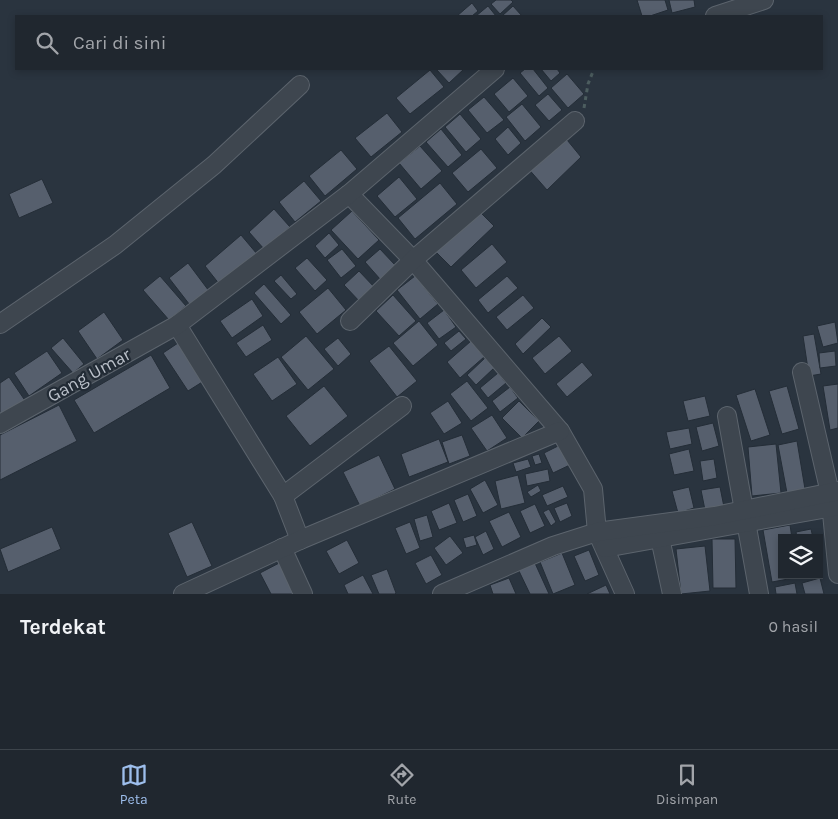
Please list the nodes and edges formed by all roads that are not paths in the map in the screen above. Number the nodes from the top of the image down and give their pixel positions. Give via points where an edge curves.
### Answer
1 (764, 0) edge
2 (718, 15) edge
3 (494, 70) edge
4 (300, 86) dead end
5 (575, 121) road end
6 (349, 194) junction
7 (413, 260) junction
8 (350, 321) dead end
9 (0, 324) edge
10 (177, 325) junction
11 (802, 372) dead end
12 (402, 406) dead end
13 (728, 416) dead end
14 (0, 424) edge
15 (560, 431) junction
16 (283, 496) junction
17 (834, 500) edge
18 (745, 517) junction
19 (597, 532) junction
20 (660, 538) junction
21 (300, 540) junction
22 (282, 548) junction
23 (605, 548) junction
24 (838, 574) edge
25 (183, 594) edge
26 (303, 594) edge
27 (442, 594) edge
28 (625, 594) edge
29 (672, 594) edge
30 (759, 594) edge

1 - 2 street
3 - 6 street, Gang Umar
4 - 9 street via 214,165 115,245
5 - 7 street
6 - 7 street
6 - 10 street, Gang Umar
7 - 8 street
7 - 15 street
10 - 14 street, Gang Umar
10 - 16 street
11 - 17 street
12 - 16 street
13 - 18 street
15 - 19 street via 593,489
15 - 21 street
16 - 21 street
17 - 18 street
17 - 24 street
18 - 19 street
18 - 20 street
18 - 30 street
19 - 23 street
19 - 27 street via 554,546
20 - 23 street
20 - 29 street
21 - 22 street
22 - 25 street
22 - 26 street
23 - 28 street

